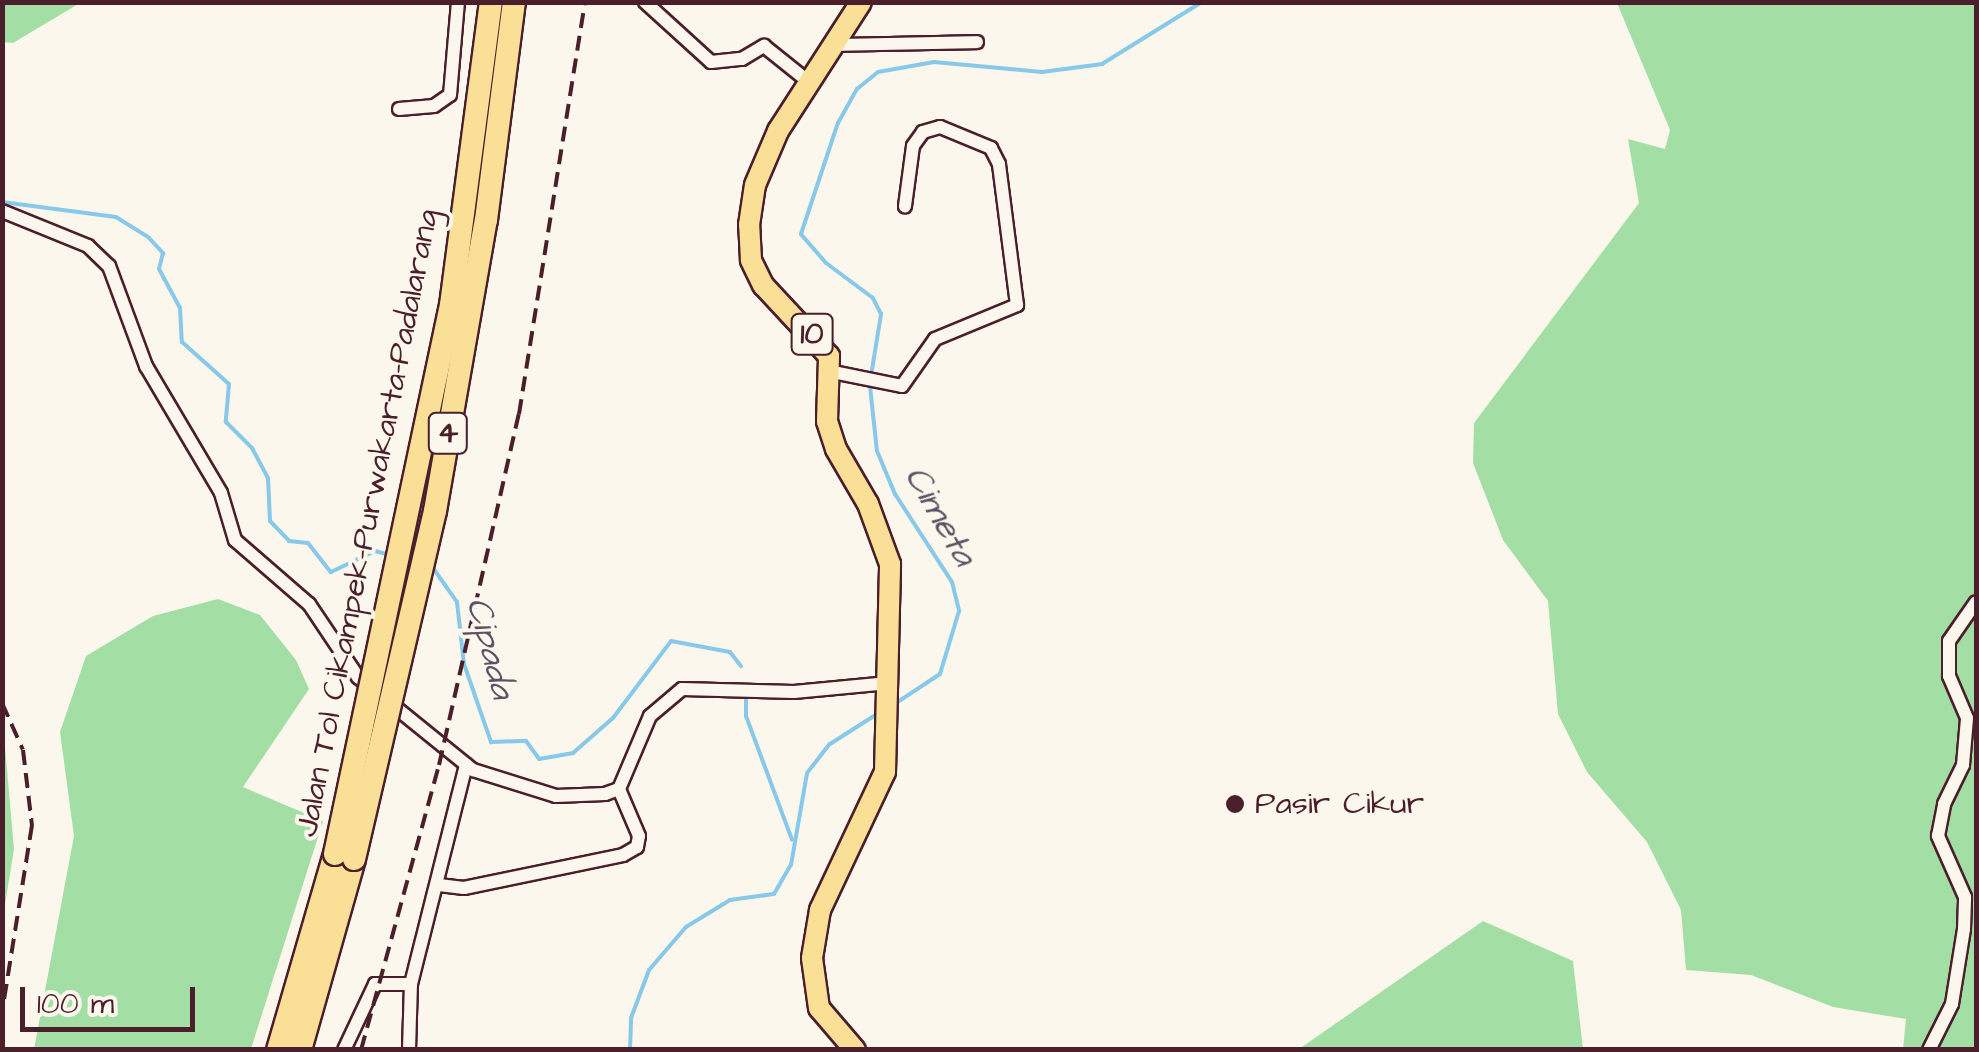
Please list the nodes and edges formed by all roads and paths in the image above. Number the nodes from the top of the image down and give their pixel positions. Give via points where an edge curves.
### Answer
1 (458, 2) edge
2 (491, 2) edge
3 (514, 2) edge
4 (645, 2) edge
5 (861, 2) edge
6 (977, 42) dead end
7 (835, 45) junction
8 (809, 82) junction
9 (399, 109) dead end
10 (906, 206) dead end
11 (2, 211) edge
12 (842, 374) junction
13 (1976, 602) edge
14 (889, 691) junction
15 (466, 765) junction
16 (619, 789) junction
17 (344, 856) junction
18 (439, 885) junction
19 (411, 984) junction
20 (844, 1047) edge
21 (278, 1050) edge
22 (300, 1050) edge
23 (344, 1050) edge
24 (409, 1050) edge
25 (1929, 1050) edge

1 - 9 street via 450,95 434,106
2 - 17 highway, Jalan Tol Cikampek–Purwakarta–Padalarang / 4, bridge via 451,305
3 - 17 highway, Jalan Tol Cikampek–Purwakarta–Padalarang / 4, bridge via 486,220 435,512
4 - 8 street via 711,62 742,59 764,46
5 - 7 highway, 10
6 - 7 street
7 - 8 highway, 10
8 - 12 highway, 10 via 755,185 749,250 764,286 820,340
10 - 12 street via 913,146 923,132 940,127 991,148 1018,298 1014,312 935,339 911,378 886,385
11 - 15 street via 88,246 109,266 146,366 221,493 235,540 309,604 358,677
12 - 14 highway, 10 via 827,402 836,449 868,504 890,564
13 - 25 street via 1949,641 1949,676 1967,718 1963,765 1938,836 1965,897 1964,929 1952,1004
14 - 16 street via 696,686 668,698 642,728
14 - 20 highway, 10 via 885,772 814,934 819,1008
15 - 16 street via 556,796 586,798
15 - 18 street
16 - 18 street via 639,836 637,848 464,888
17 - 21 highway, Jalan Tol Cikampek–Purwakarta–Padalarang / 4
17 - 22 highway, Jalan Tol Cikampek–Purwakarta–Padalarang / 4
18 - 19 street
19 - 23 street via 375,984
19 - 24 street

